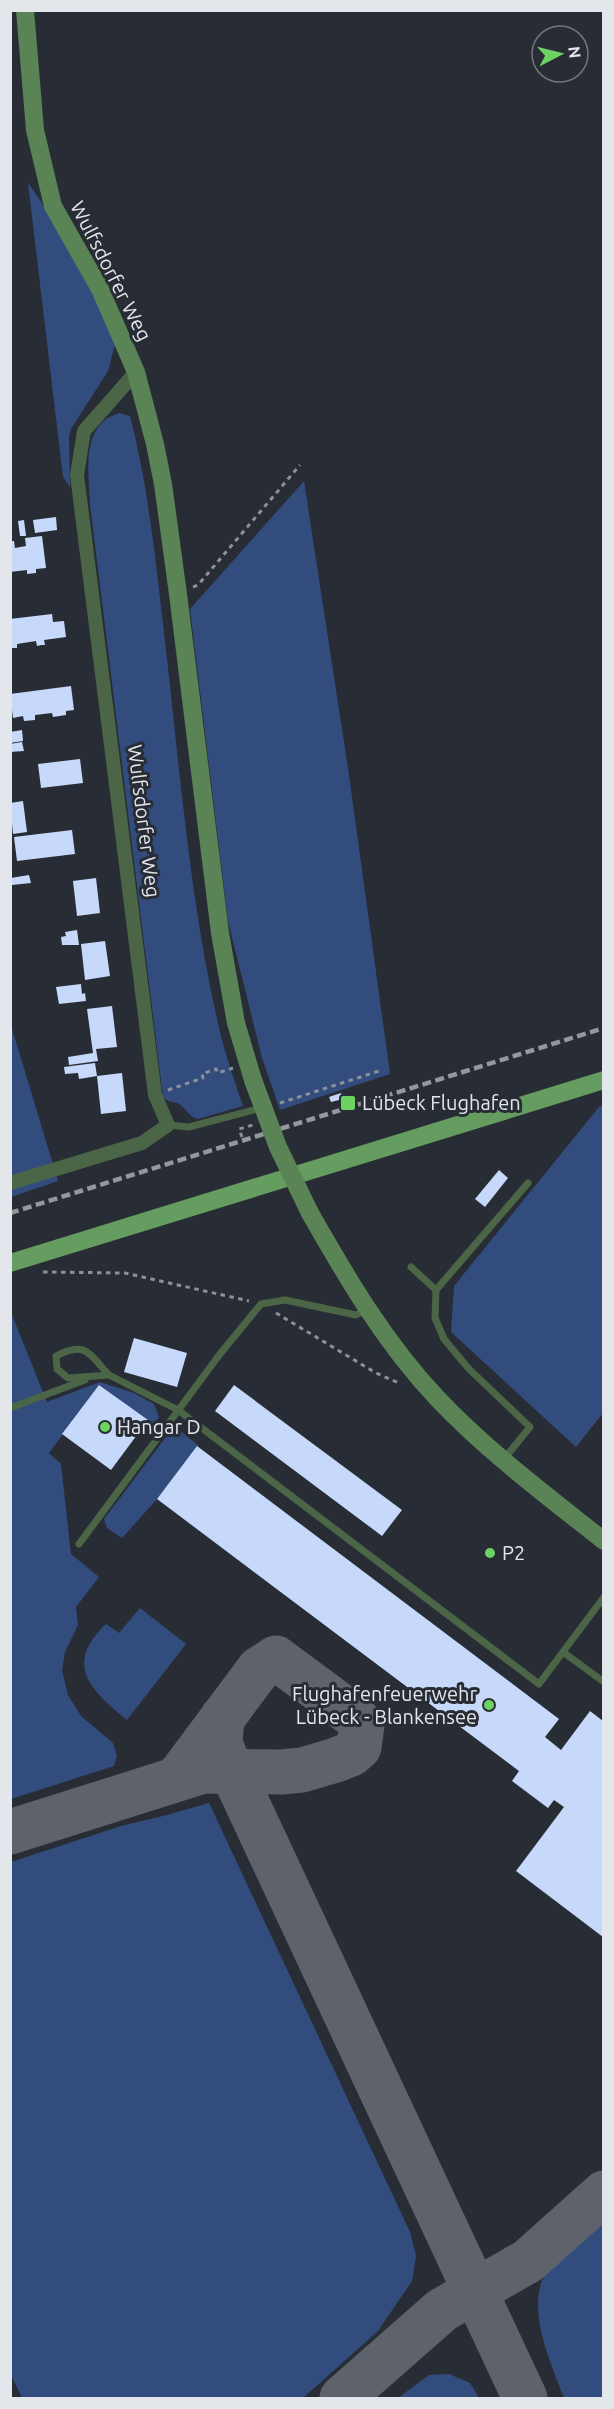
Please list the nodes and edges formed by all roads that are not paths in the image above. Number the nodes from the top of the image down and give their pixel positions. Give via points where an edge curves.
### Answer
1 (25, 10) edge
2 (136, 372) junction
3 (603, 1080) edge
4 (270, 1106) road end
5 (168, 1125) junction
6 (528, 1182) dead end
7 (10, 1183) edge
8 (10, 1263) edge
9 (411, 1267) dead end
10 (436, 1290) junction
11 (367, 1309) junction
12 (109, 1375) junction
13 (93, 1377) junction
14 (10, 1408) edge
15 (178, 1410) junction
16 (502, 1461) junction
17 (603, 1541) edge
18 (79, 1544) dead end
19 (603, 1598) edge
20 (563, 1652) junction
21 (603, 1682) edge

1 - 2 street, Wulfsdorfer Weg via 35,130 53,206 100,289
2 - 5 street, Wulfsdorfer Weg via 84,431 77,475 155,1095
2 - 11 street, Wulfsdorfer Weg, bridge via 163,484 220,933 236,1023 278,1147 310,1213
3 - 8 main road
4 - 5 lane via 189,1127
5 - 7 street via 142,1143
6 - 10 lane
9 - 10 lane
10 - 16 lane via 435,1318 444,1339 469,1369 530,1427
11 - 15 lane via 356,1314 285,1300 261,1304
11 - 16 street, Wulfsdorfer Weg via 436,1397
12 - 13 lane
12 - 13 lane via 85,1350 71,1347 56,1356 57,1369 68,1378
12 - 15 lane
13 - 14 lane
15 - 18 lane
15 - 20 lane via 539,1684
16 - 17 street, Wulfsdorfer Weg
19 - 20 lane
20 - 21 lane

